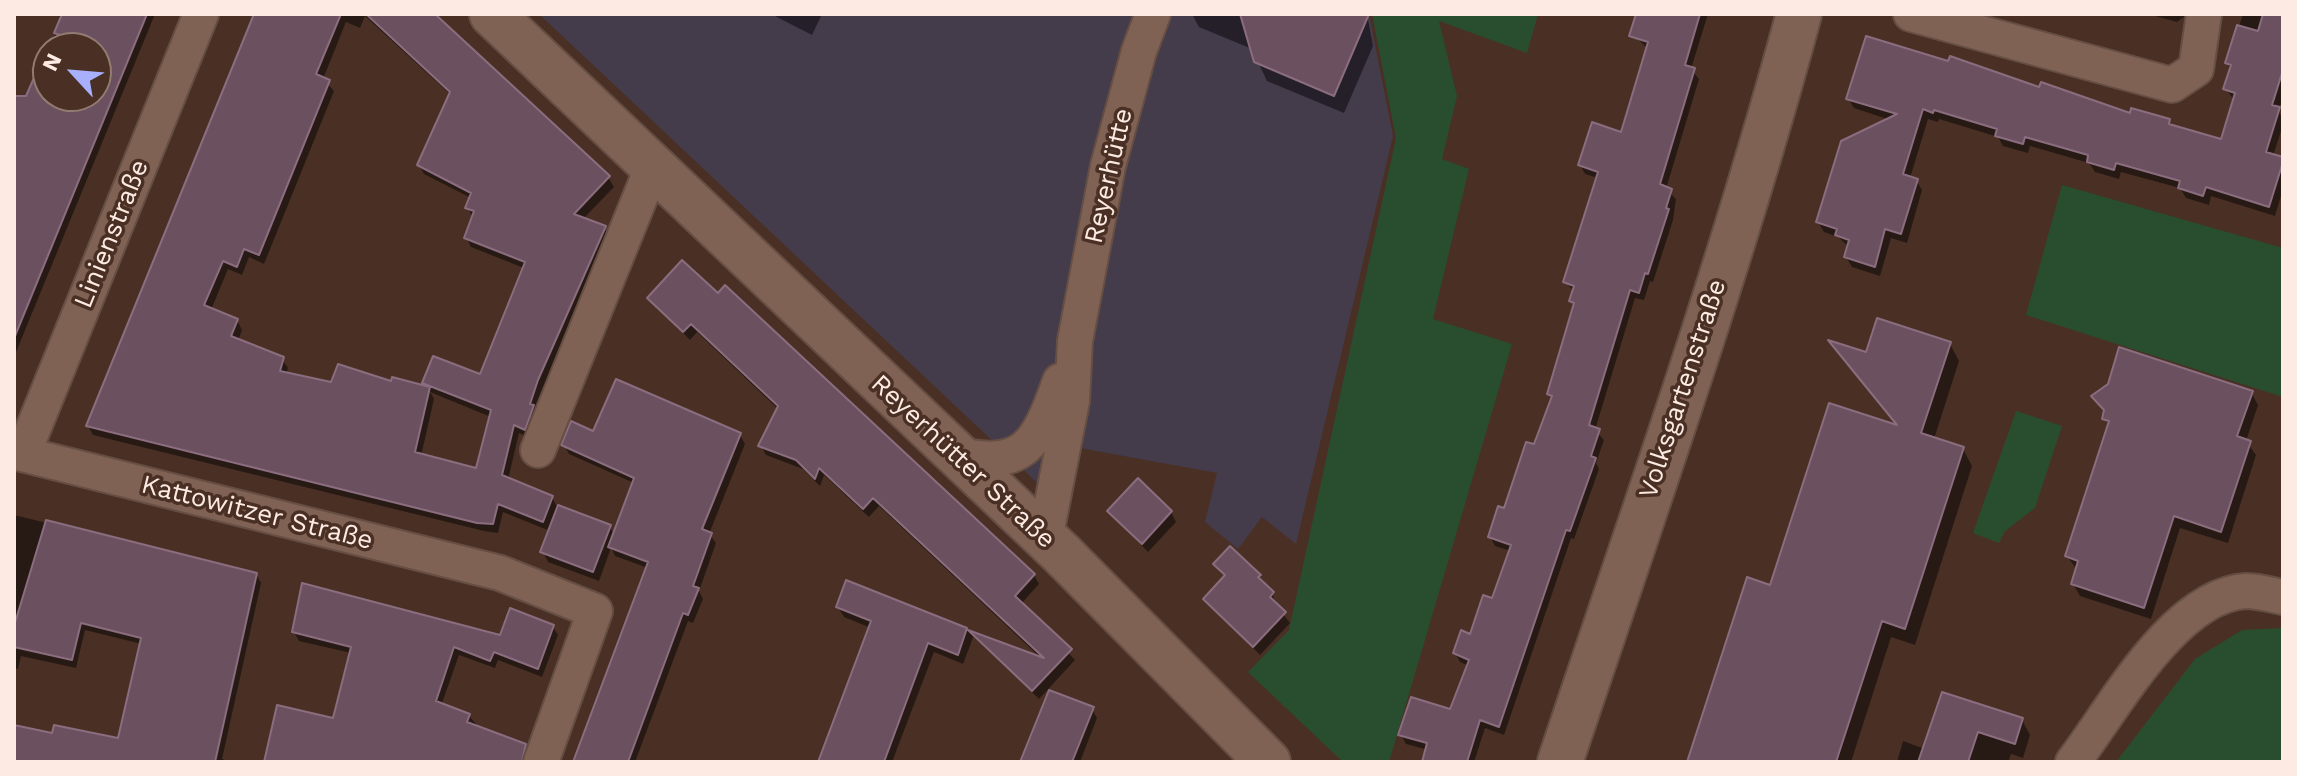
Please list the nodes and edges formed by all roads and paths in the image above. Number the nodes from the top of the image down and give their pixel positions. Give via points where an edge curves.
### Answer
1 (201, 14) edge
2 (492, 14) edge
3 (1153, 14) edge
4 (1799, 14) edge
5 (1911, 14) edge
6 (2204, 14) edge
7 (652, 168) junction
8 (1075, 341) junction
9 (538, 450) dead end
10 (951, 452) junction
11 (18, 453) edge
12 (1045, 539) junction
13 (2283, 597) edge
14 (541, 762) edge
15 (1268, 762) edge
16 (1560, 762) edge
17 (2073, 762) edge

1 - 11 street, Linienstraße
2 - 7 street, Reyerhütter Straße
3 - 8 street, Reyerhütte via 1108,166
4 - 16 street, Volksgartenstraße via 1695,355
5 - 6 street via 2172,85 2196,69
7 - 9 street
7 - 10 street, Reyerhütter Straße
8 - 10 street, Reyerhütte via 1035,440 1012,457 985,461
8 - 12 street, Reyerhütte via 1072,401
10 - 12 street, Reyerhütter Straße
11 - 14 street, Kattowitzer Straße via 500,573 595,611
12 - 15 street, Reyerhütter Straße
13 - 17 street via 2246,591 2212,601 2172,629

